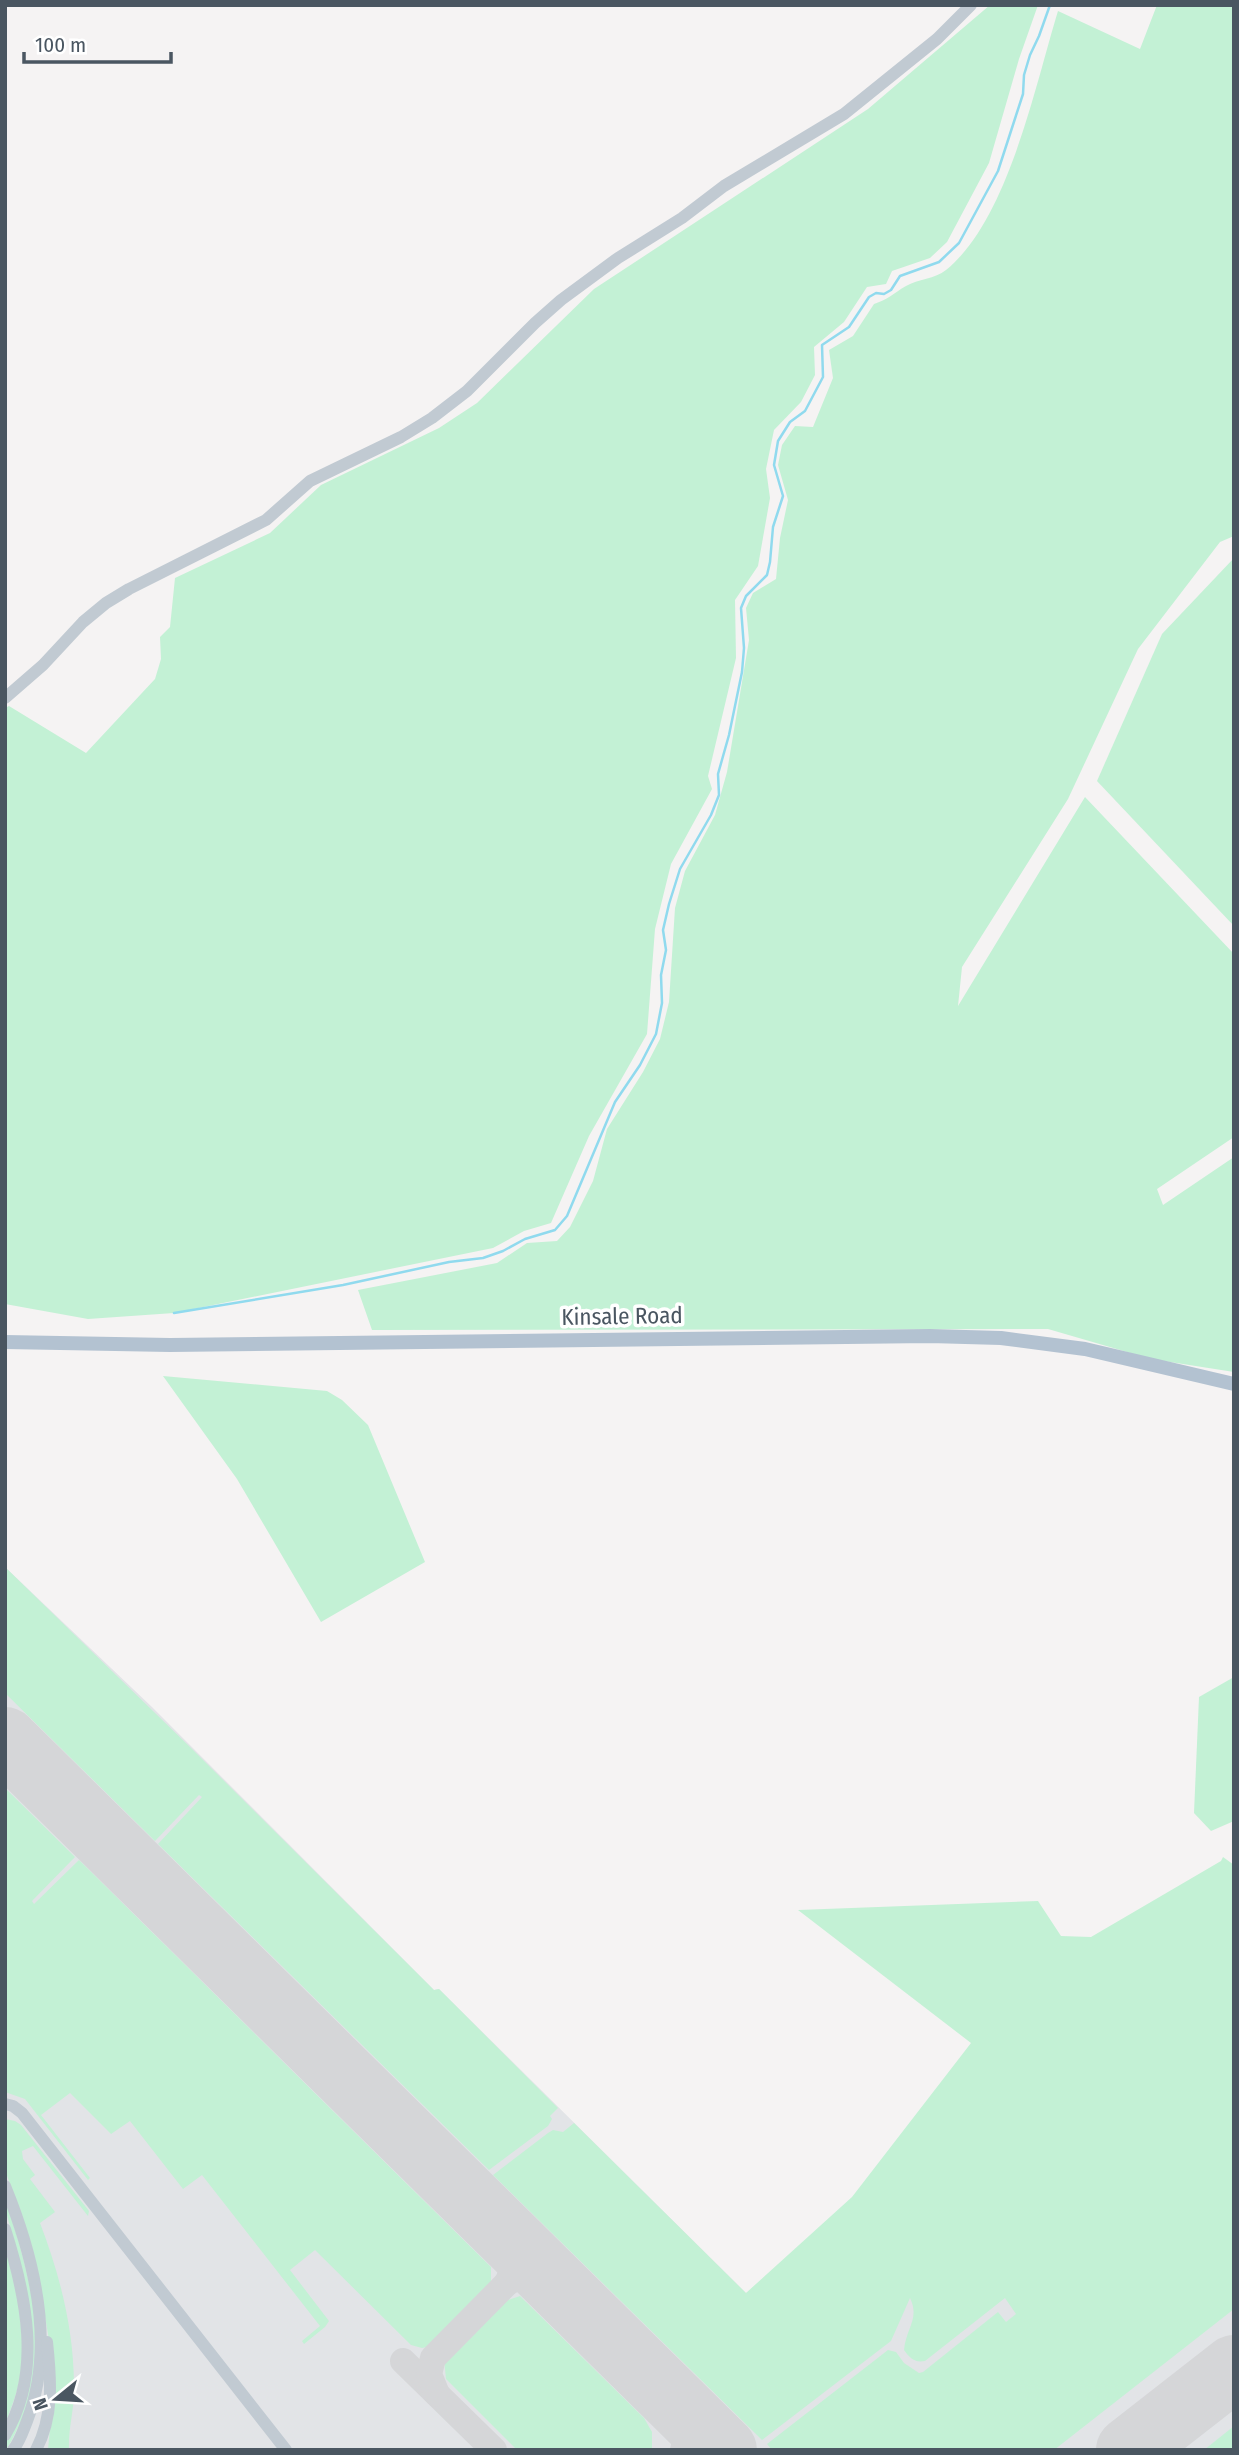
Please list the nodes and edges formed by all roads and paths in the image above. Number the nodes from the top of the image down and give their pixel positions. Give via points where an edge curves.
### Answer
1 (971, 5) edge
2 (5, 698) edge
3 (5, 1342) edge
4 (1234, 1384) edge
5 (5, 2104) edge
6 (5, 2186) edge
7 (5, 2229) edge
8 (38, 2308) junction
9 (47, 2423) junction
10 (5, 2435) edge
11 (13, 2450) edge
12 (36, 2450) edge
13 (43, 2450) edge
14 (286, 2450) edge

1 - 2 street via 844,114 724,186 561,300 467,391 432,418 310,481 266,520 106,603
3 - 4 main road, Kinsale Road via 170,1345 988,1338 1085,1349
5 - 14 street via 23,2113
6 - 8 street via 26,2249
7 - 10 street via 22,2298 28,2360 23,2395
8 - 9 street via 50,2372
8 - 11 street via 39,2377 32,2409
9 - 12 street
9 - 13 street

